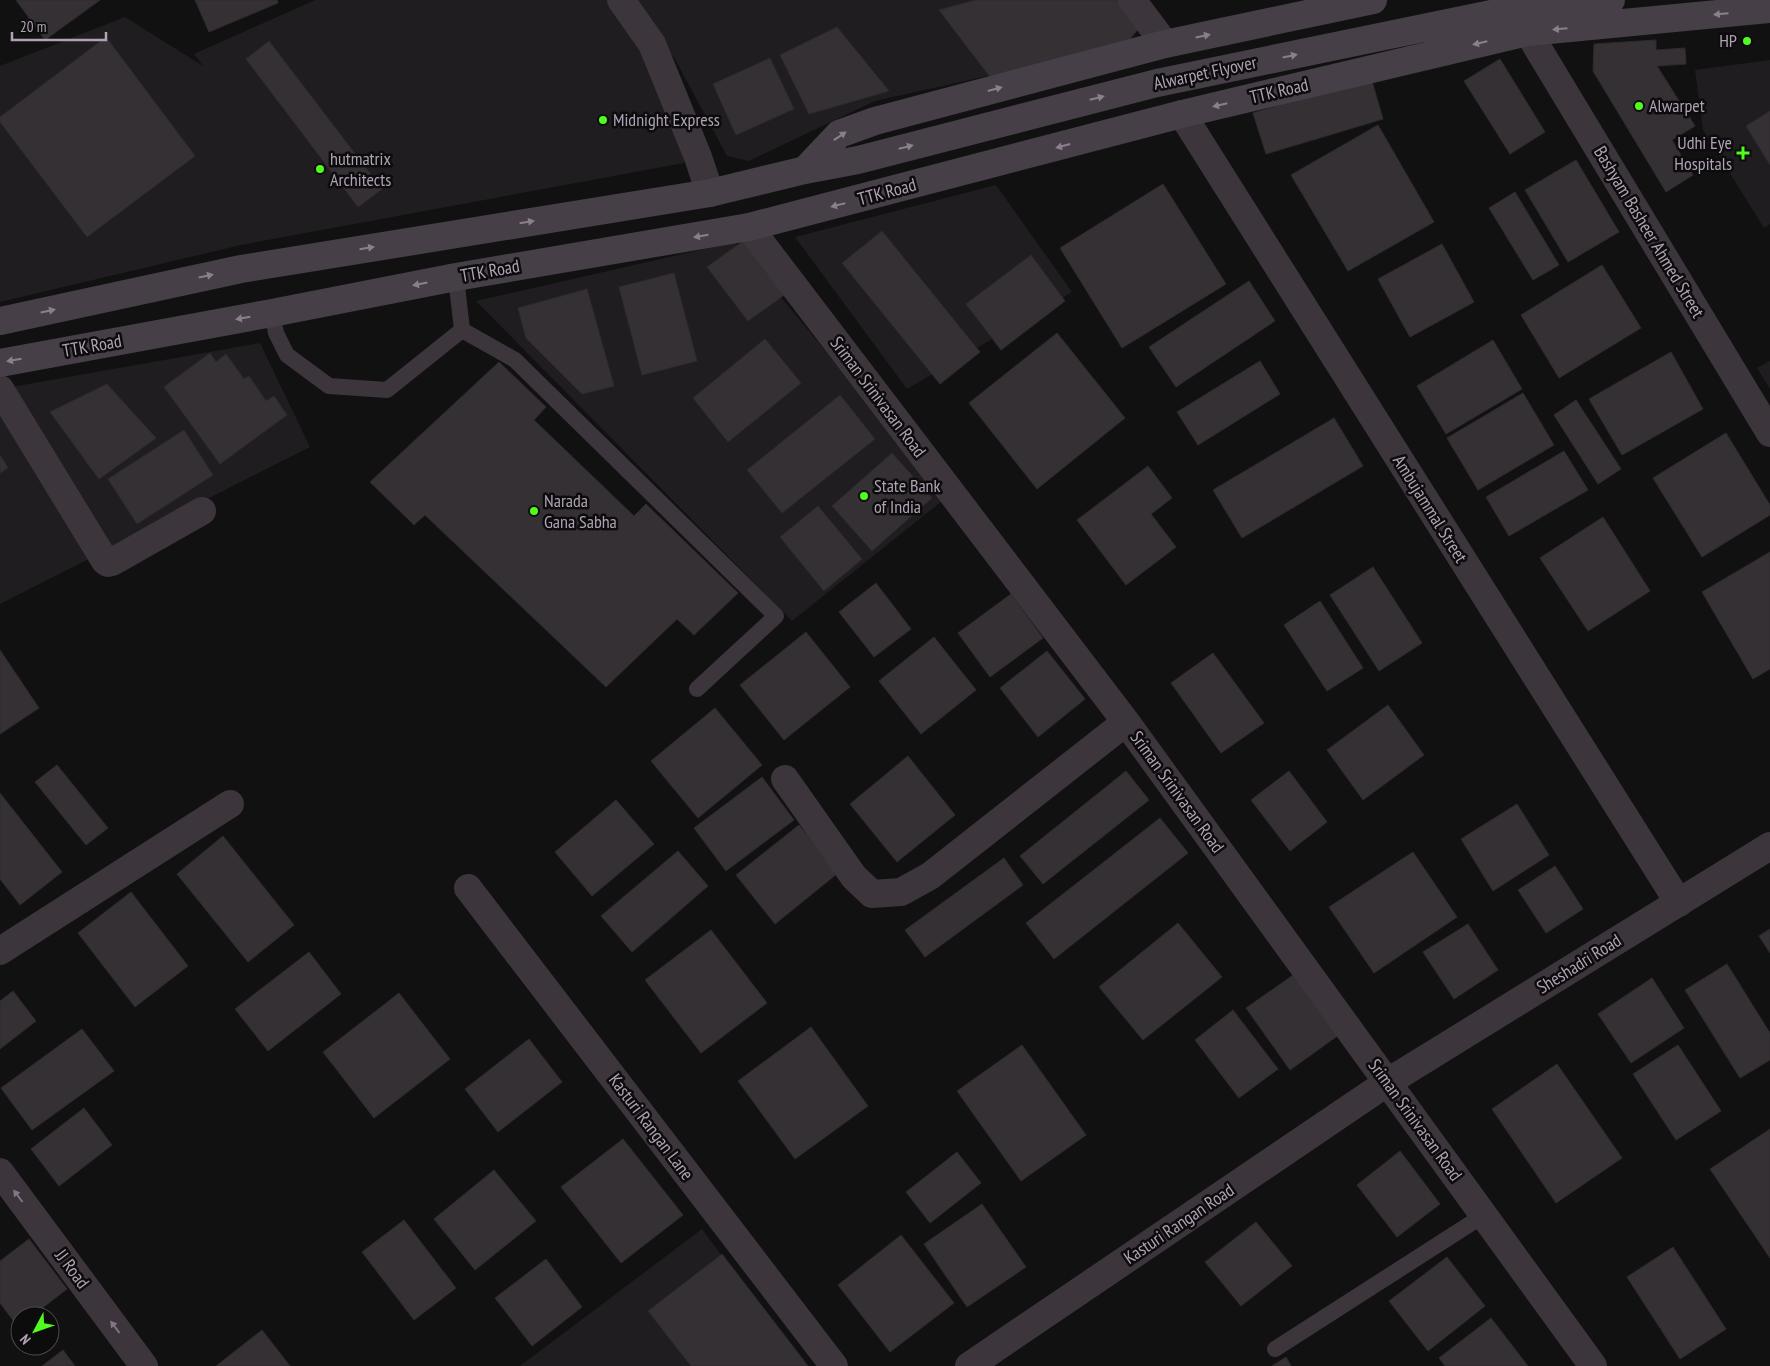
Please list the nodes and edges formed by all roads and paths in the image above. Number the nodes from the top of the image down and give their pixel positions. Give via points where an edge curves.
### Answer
1 (622, 0) edge
2 (1132, 0) edge
3 (1373, 0) edge
4 (1611, 0) edge
5 (1770, 9) edge
6 (1528, 32) junction
7 (1165, 44) junction
8 (1182, 114) junction
9 (805, 170) junction
10 (710, 193) junction
11 (749, 227) junction
12 (456, 277) junction
13 (272, 313) junction
14 (0, 321) edge
15 (462, 330) junction
16 (0, 363) edge
17 (0, 389) edge
18 (1770, 433) edge
19 (202, 511) dead end
20 (697, 688) dead end
21 (1126, 722) junction
22 (784, 779) dead end
23 (230, 804) dead end
24 (1770, 846) edge
25 (468, 888) dead end
26 (1679, 903) junction
27 (0, 951) edge
28 (1388, 1082) junction
29 (0, 1172) edge
30 (1484, 1215) junction
31 (1275, 1349) dead end
32 (1591, 1365) edge
33 (144, 1366) edge
34 (834, 1366) edge
35 (969, 1366) edge

1 - 10 street via 652,44
2 - 7 street
7 -> 3 main road
9 -> 4 main road, Alwarpet Flyover via 858,160 1157,83 1496,13
5 -> 6 main road, TTK Road
6 -> 8 main road, TTK Road
6 - 18 street, Bashyam Basheer Ahmed Street
9 -> 7 main road via 839,134 874,121
8 -> 11 main road, TTK Road
8 - 26 street, Ambujammal Street
9 - 10 main road
14 -> 10 main road via 241,269
11 -> 12 main road, TTK Road
11 - 21 street, Sriman Srinivasan Road
12 -> 13 main road, TTK Road
12 - 15 lane
13 - 15 lane via 276,333 287,355 328,386 387,390
13 -> 16 main road, TTK Road
15 - 20 lane via 514,360 776,616
17 - 19 street via 104,561 112,562
21 - 22 street via 930,876 901,892 872,894 854,876
21 - 28 street, Sriman Srinivasan Road
23 - 27 street
24 - 26 street, Sheshadri Road
25 - 34 street, Kasturi Rangan Lane
26 - 28 street, Sheshadri Road
28 - 30 street, Sriman Srinivasan Road
28 - 35 street, Kasturi Rangan Road
33 -> 29 street, JJ Road
30 - 31 lane
30 - 32 street, Sriman Srinivasan Road

